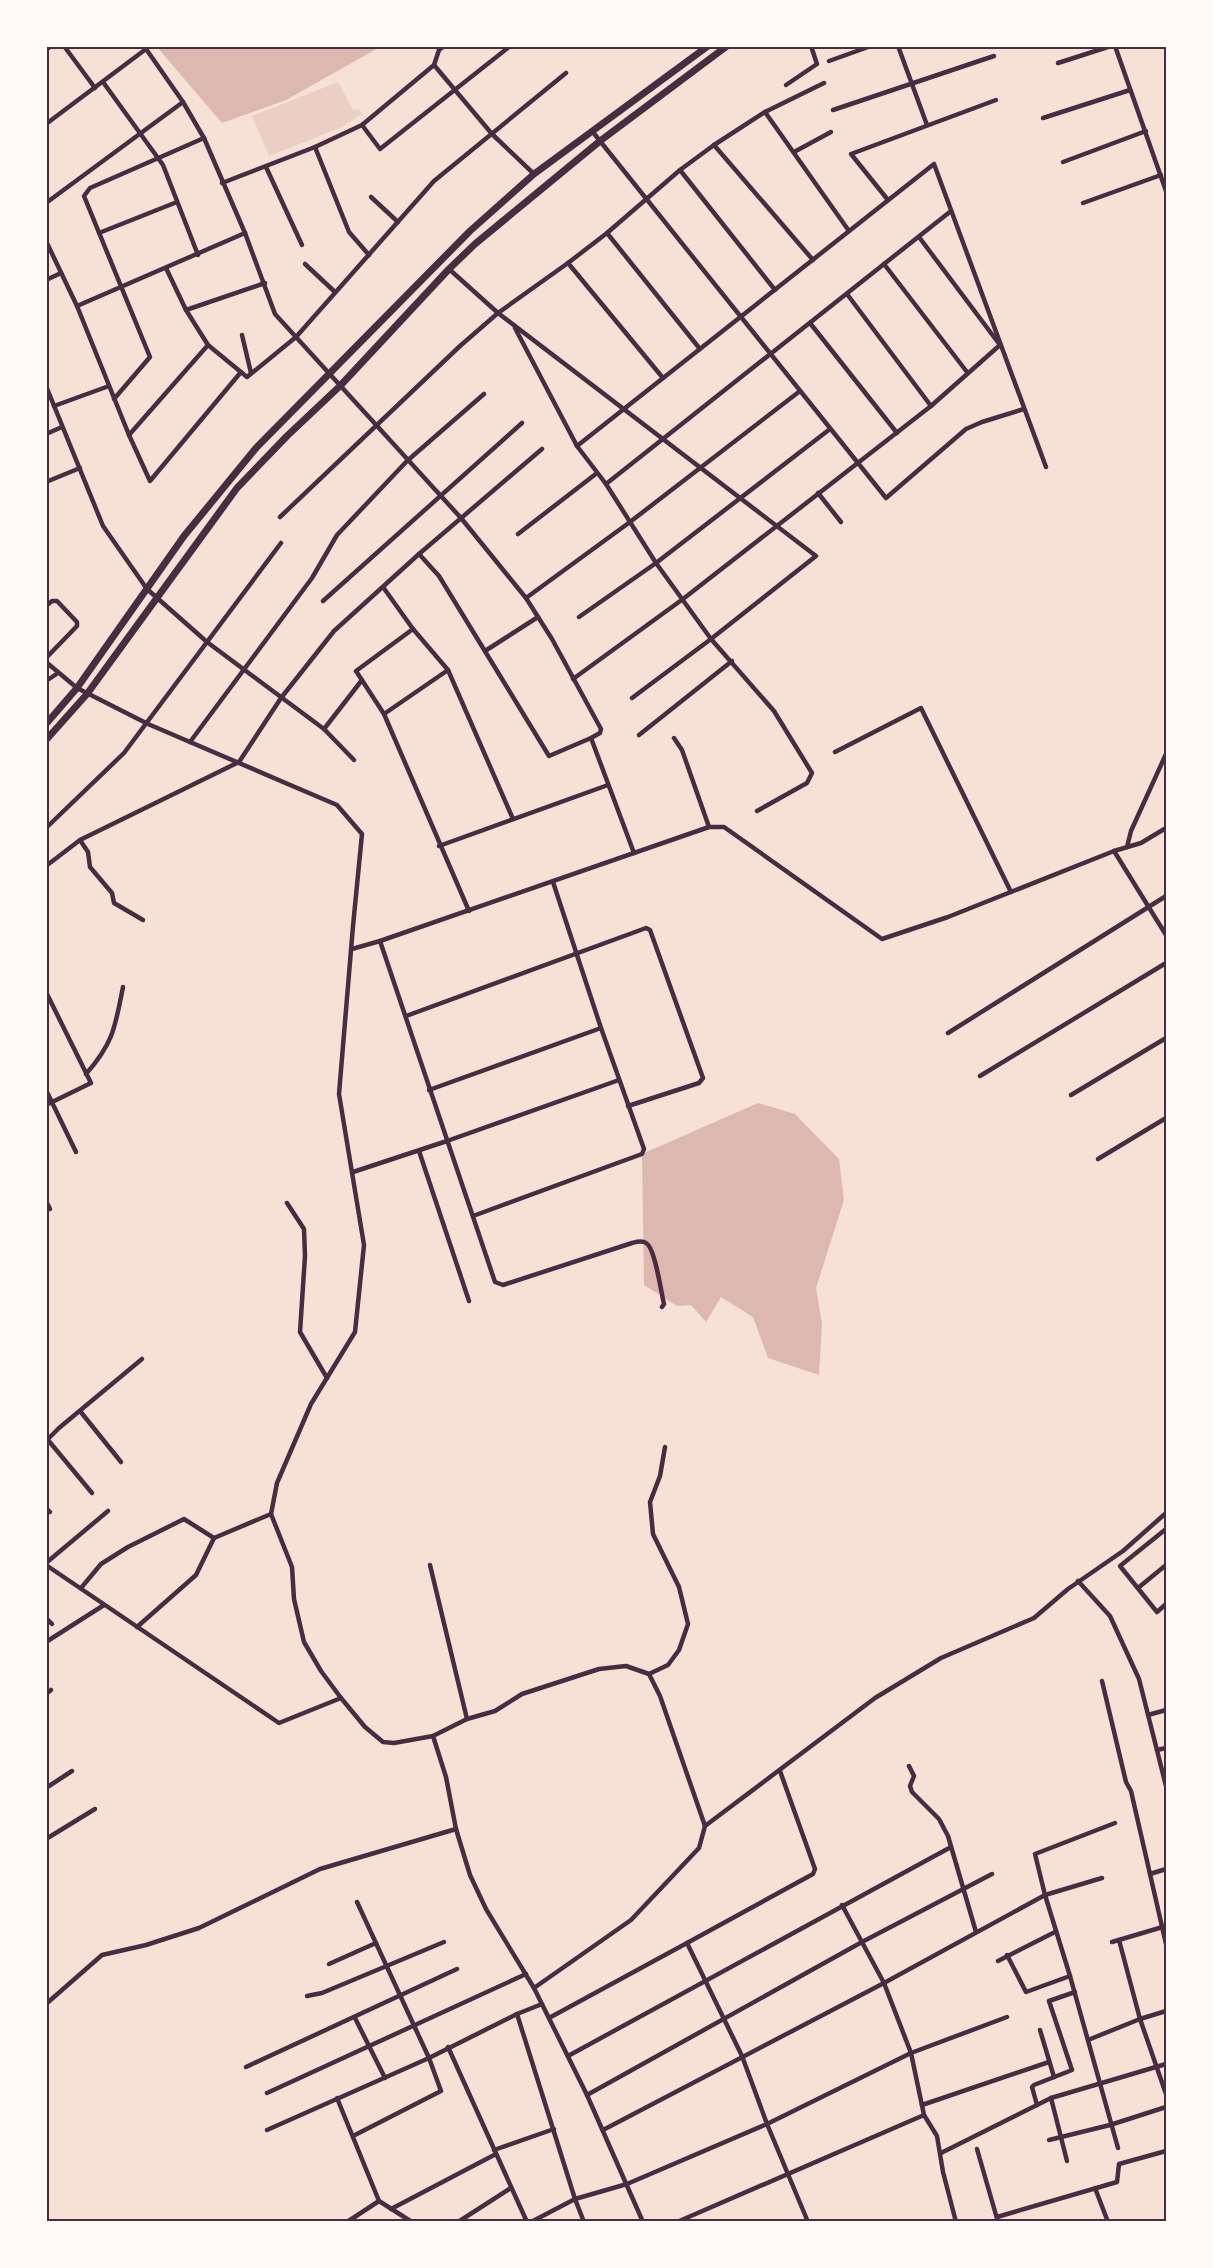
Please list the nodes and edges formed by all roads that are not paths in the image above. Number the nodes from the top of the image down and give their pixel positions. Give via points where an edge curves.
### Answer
1 (51, 46) edge
2 (64, 46) edge
3 (444, 46) edge
4 (708, 46) edge
5 (727, 46) edge
6 (811, 46) edge
7 (871, 46) edge
8 (898, 46) edge
9 (1113, 46) edge
10 (509, 47) edge
11 (145, 48) edge
12 (46, 50) edge
13 (994, 56) dead end
14 (829, 61) dead end
15 (1058, 63) dead end
16 (434, 65) junction
17 (566, 73) dead end
18 (102, 82) junction
19 (824, 82) dead end
20 (912, 84) junction
21 (786, 85) dead end
22 (94, 88) junction
23 (454, 89) junction
24 (1130, 90) junction
25 (996, 100) dead end
26 (183, 102) junction
27 (833, 110) dead end
28 (765, 112) junction
29 (1042, 118) dead end
30 (46, 124) edge
31 (362, 125) junction
32 (927, 125) junction
33 (592, 131) junction
34 (1146, 131) junction
35 (831, 132) dead end
36 (141, 135) junction
37 (492, 135) junction
38 (204, 138) junction
39 (600, 141) junction
40 (714, 145) junction
41 (315, 147) junction
42 (794, 152) junction
43 (157, 157) junction
44 (1063, 162) dead end
45 (266, 167) junction
46 (680, 170) junction
47 (534, 174) junction
48 (1161, 175) junction
49 (222, 183) junction
50 (1167, 191) edge
51 (371, 197) dead end
52 (646, 199) junction
53 (888, 200) junction
54 (177, 202) junction
55 (46, 203) edge
56 (1083, 203) dead end
57 (951, 212) junction
58 (398, 222) junction
59 (849, 231) junction
60 (99, 233) junction
61 (245, 233) junction
62 (607, 233) junction
63 (919, 237) junction
64 (46, 241) edge
65 (302, 245) dead end
66 (198, 255) junction
67 (369, 255) junction
68 (813, 260) junction
69 (568, 263) junction
70 (304, 264) dead end
71 (884, 264) junction
72 (166, 268) junction
73 (449, 269) junction
74 (61, 273) junction
75 (46, 280) edge
76 (265, 283) junction
77 (121, 287) junction
78 (775, 290) junction
79 (335, 292) junction
80 (847, 294) junction
81 (77, 306) junction
82 (186, 310) junction
83 (498, 313) junction
84 (741, 317) junction
85 (810, 323) junction
86 (514, 326) junction
87 (242, 335) dead end
88 (296, 337) junction
89 (208, 345) junction
90 (1000, 345) junction
91 (700, 349) junction
92 (771, 354) junction
93 (241, 372) junction
94 (967, 372) junction
95 (252, 373) junction
96 (331, 375) junction
97 (663, 378) junction
98 (109, 386) junction
99 (340, 386) junction
100 (47, 387) edge
101 (800, 391) junction
102 (484, 394) dead end
103 (114, 399) junction
104 (54, 406) junction
105 (931, 406) junction
106 (624, 409) junction
107 (1024, 409) junction
108 (522, 423) dead end
109 (62, 427) junction
110 (377, 427) junction
111 (830, 429) junction
112 (897, 433) junction
113 (46, 434) edge
114 (129, 435) junction
115 (664, 439) junction
116 (577, 446) junction
117 (542, 449) dead end
118 (407, 461) junction
119 (858, 463) junction
120 (1046, 467) dead end
121 (80, 468) junction
122 (701, 468) junction
123 (597, 473) junction
124 (46, 482) edge
125 (606, 484) junction
126 (818, 493) junction
127 (439, 495) junction
128 (740, 498) junction
129 (280, 517) dead end
130 (461, 518) junction
131 (630, 522) junction
132 (841, 522) dead end
133 (777, 525) junction
134 (518, 534) dead end
135 (280, 543) dead end
136 (419, 554) junction
137 (656, 563) junction
138 (382, 587) junction
139 (147, 589) junction
140 (158, 598) junction
141 (526, 598) junction
142 (682, 600) junction
143 (323, 601) dead end
144 (46, 606) edge
145 (538, 617) junction
146 (579, 617) dead end
147 (413, 629) junction
148 (711, 639) junction
149 (207, 642) junction
150 (485, 651) junction
151 (46, 660) edge
152 (732, 661) junction
153 (244, 670) junction
154 (448, 670) junction
155 (58, 673) junction
156 (573, 679) junction
157 (362, 680) junction
158 (46, 681) edge
159 (77, 688) junction
160 (87, 694) junction
161 (281, 698) junction
162 (632, 698) dead end
163 (384, 714) junction
164 (46, 724) edge
165 (148, 724) junction
166 (324, 729) junction
167 (639, 735) dead end
168 (591, 738) junction
169 (674, 738) dead end
170 (46, 740) edge
171 (190, 742) junction
172 (835, 752) dead end
173 (1167, 754) edge
174 (354, 760) dead end
175 (1165, 761) edge
176 (239, 762) junction
177 (608, 784) junction
178 (757, 811) dead end
179 (513, 819) junction
180 (709, 827) junction
181 (46, 828) edge
182 (1167, 828) edge
183 (80, 840) junction
184 (440, 846) junction
185 (1126, 847) junction
186 (1114, 851) junction
187 (634, 853) junction
188 (46, 866) edge
189 (553, 882) junction
190 (1011, 892) junction
191 (1167, 897) edge
192 (1149, 906) junction
193 (469, 911) junction
194 (143, 920) dead end
195 (1167, 935) edge
196 (381, 941) junction
197 (352, 949) junction
198 (577, 954) junction
199 (1167, 963) edge
200 (123, 987) dead end
201 (46, 992) edge
202 (406, 1016) junction
203 (601, 1028) junction
204 (948, 1033) dead end
205 (1167, 1038) edge
206 (86, 1074) junction
207 (980, 1076) dead end
208 (619, 1080) junction
209 (46, 1090) edge
210 (429, 1090) junction
211 (1071, 1095) dead end
212 (52, 1102) junction
213 (46, 1105) edge
214 (628, 1106) junction
215 (1167, 1118) edge
216 (447, 1141) junction
217 (419, 1151) junction
218 (76, 1152) dead end
219 (1098, 1159) dead end
220 (353, 1172) junction
221 (46, 1201) edge
222 (287, 1203) dead end
223 (50, 1209) dead end
224 (473, 1216) junction
225 (470, 1301) dead end
226 (662, 1307) dead end
227 (142, 1359) dead end
228 (327, 1378) junction
229 (80, 1411) junction
230 (47, 1440) edge
231 (666, 1447) dead end
232 (121, 1462) dead end
233 (92, 1493) dead end
234 (108, 1511) dead end
235 (1167, 1513) edge
236 (271, 1514) junction
237 (1167, 1529) edge
238 (214, 1538) junction
239 (46, 1564) edge
240 (430, 1565) dead end
241 (1167, 1565) edge
242 (1078, 1581) junction
243 (81, 1588) junction
244 (1138, 1588) junction
245 (1167, 1604) edge
246 (104, 1605) junction
247 (46, 1618) edge
248 (52, 1624) dead end
249 (137, 1627) junction
250 (46, 1642) edge
251 (649, 1674) junction
252 (1102, 1681) dead end
253 (341, 1698) junction
254 (1167, 1710) edge
255 (1148, 1715) junction
256 (467, 1719) junction
257 (433, 1736) junction
258 (1167, 1748) edge
259 (1157, 1750) junction
260 (909, 1766) dead end
261 (1164, 1766) edge
262 (780, 1771) junction
263 (72, 1772) dead end
264 (1167, 1786) edge
265 (46, 1788) edge
266 (94, 1809) dead end
267 (1115, 1823) dead end
268 (705, 1826) junction
269 (456, 1829) junction
270 (46, 1839) edge
271 (951, 1847) junction
272 (1167, 1869) edge
273 (992, 1874) dead end
274 (1150, 1874) junction
275 (1102, 1878) dead end
276 (964, 1889) junction
277 (1045, 1895) junction
278 (357, 1902) dead end
279 (842, 1905) junction
280 (1164, 1927) edge
281 (976, 1932) junction
282 (1055, 1932) junction
283 (1119, 1940) junction
284 (444, 1942) dead end
285 (862, 1942) junction
286 (1112, 1942) dead end
287 (376, 1943) junction
288 (687, 1943) junction
289 (1167, 1944) edge
290 (1007, 1955) junction
291 (998, 1960) dead end
292 (329, 1964) dead end
293 (387, 1966) junction
294 (457, 1970) dead end
295 (526, 1974) junction
296 (1070, 1976) junction
297 (706, 1981) junction
298 (884, 1983) junction
299 (534, 1988) junction
300 (1075, 1992) junction
301 (307, 1996) dead end
302 (399, 1997) junction
303 (46, 2004) edge
304 (542, 2004) junction
305 (1167, 2011) edge
306 (517, 2014) junction
307 (1007, 2017) dead end
308 (355, 2018) junction
309 (549, 2018) junction
310 (724, 2018) junction
311 (1140, 2019) junction
312 (414, 2026) junction
313 (1040, 2030) dead end
314 (1088, 2040) junction
315 (369, 2046) junction
316 (448, 2047) junction
317 (911, 2053) junction
318 (568, 2056) junction
319 (742, 2056) junction
320 (429, 2058) junction
321 (1049, 2062) junction
322 (1167, 2064) edge
323 (246, 2067) dead end
324 (1156, 2067) junction
325 (1054, 2077) junction
326 (385, 2078) junction
327 (1099, 2084) junction
328 (267, 2093) dead end
329 (1167, 2094) edge
330 (587, 2095) junction
331 (337, 2098) junction
332 (1051, 2098) junction
333 (922, 2105) junction
334 (1037, 2105) junction
335 (1167, 2107) edge
336 (924, 2115) junction
337 (767, 2124) junction
338 (1110, 2125) junction
339 (554, 2129) junction
340 (267, 2130) dead end
341 (603, 2130) junction
342 (353, 2136) junction
343 (1060, 2136) junction
344 (1049, 2140) dead end
345 (1118, 2148) dead end
346 (977, 2149) dead end
347 (1167, 2151) edge
348 (495, 2152) junction
349 (941, 2153) junction
350 (1067, 2161) dead end
351 (787, 2173) junction
352 (627, 2184) junction
353 (511, 2188) junction
354 (1095, 2188) junction
355 (575, 2199) junction
356 (379, 2201) junction
357 (391, 2209) junction
358 (998, 2219) edge
359 (347, 2222) edge
360 (412, 2222) edge
361 (459, 2222) edge
362 (529, 2222) edge
363 (584, 2222) edge
364 (643, 2222) edge
365 (677, 2222) edge
366 (808, 2222) edge
367 (956, 2222) edge
368 (1108, 2222) edge

1 - 12 street
2 - 22 street
3 - 16 street
4 - 33 main road
5 - 39 main road
6 - 21 street via 817,64
7 - 14 street
8 - 20 street
9 - 15 street
9 - 24 street
10 - 23 street
11 - 18 street
11 - 26 street
13 - 20 street
16 - 23 street
16 - 31 street
17 - 37 street
18 - 22 street
18 - 36 street
19 - 28 street
20 - 27 street
20 - 32 street
22 - 30 street
23 - 31 street via 380,149
23 - 37 street
24 - 29 street
24 - 34 street
25 - 32 street
26 - 36 street
26 - 38 street
28 - 40 street
28 - 42 street
31 - 41 street
32 - 53 street via 851,154
33 - 39 street
33 - 47 main road
34 - 44 street
34 - 48 street
35 - 42 street
36 - 43 street
36 - 55 street
37 - 47 street
37 - 58 street via 434,181
38 - 43 street
38 - 49 street
39 - 52 street
39 - 73 main road
40 - 46 street
40 - 68 street
41 - 45 street
41 - 67 street via 349,232
42 - 59 street
43 - 54 street
43 - 60 street via 86,192 84,196
45 - 49 street
45 - 65 street
46 - 52 street
46 - 78 street
47 - 96 main road via 470,231
48 - 50 street
48 - 56 street
49 - 61 street
51 - 58 street
52 - 62 street
52 - 84 street
53 - 57 street via 934,164
53 - 59 street
54 - 60 street
54 - 66 street
57 - 63 street
57 - 90 street
58 - 67 street
59 - 68 street
60 - 77 street
61 - 66 street
61 - 76 street
62 - 69 street
62 - 91 street
63 - 71 street
63 - 90 street
64 - 74 street
66 - 72 street
67 - 79 street
68 - 78 street
69 - 83 street
69 - 97 street
70 - 79 street
71 - 80 street
71 - 94 street
72 - 77 street
72 - 82 street
73 - 83 street
73 - 99 main road
74 - 75 street
74 - 81 street
76 - 82 street
76 - 88 street via 275,314
77 - 81 street
77 - 103 street via 150,357
78 - 84 street
79 - 88 street
80 - 85 street
80 - 105 street
81 - 98 street
82 - 89 street
83 - 86 street
83 - 110 street
84 - 91 street
84 - 92 street
85 - 92 street
85 - 112 street
86 - 106 street
86 - 116 street
87 - 95 street
88 - 95 street
88 - 96 street
89 - 93 street
89 - 114 street
90 - 94 street
90 - 107 street
91 - 97 street
92 - 101 street
92 - 115 street
93 - 95 street via 247,377
93 - 114 street via 150,481
94 - 105 street
96 - 99 street
96 - 139 main road via 238,468
97 - 106 street
98 - 103 street
98 - 104 street
99 - 110 street
99 - 140 main road via 237,488
100 - 104 street
101 - 111 street
101 - 122 street
102 - 118 street
103 - 114 street
104 - 109 street
105 - 112 street
106 - 115 street
106 - 116 street
107 - 119 street via 966,429 885,498
107 - 120 street
108 - 127 street
109 - 113 street
109 - 121 street
110 - 118 street
110 - 129 street
111 - 119 street
111 - 128 street
112 - 119 street
115 - 122 street
115 - 125 street
116 - 123 street
117 - 130 street
118 - 127 street
118 - 153 street via 338,535 312,579
119 - 126 street
121 - 124 street
121 - 139 street via 103,526
122 - 128 street
122 - 131 street
123 - 125 street
123 - 134 street
125 - 131 street
126 - 132 street
126 - 133 street
127 - 130 street
127 - 143 street
128 - 133 street
128 - 137 street
130 - 136 street
130 - 141 street
131 - 137 street
131 - 141 street
133 - 142 street
133 - 148 street via 816,556
135 - 149 street
136 - 138 street
136 - 150 street via 439,576
137 - 142 street
137 - 146 street
138 - 147 street
138 - 161 street via 334,631
139 - 140 street
139 - 159 main road
140 - 149 street
140 - 160 main road
141 - 145 street
142 - 148 street
142 - 156 street
144 - 151 street via 57,601 77,622
145 - 150 street
145 - 156 street
147 - 154 street
147 - 157 street via 356,671
148 - 152 street
148 - 162 street
149 - 153 street
149 - 165 street
150 - 168 street via 549,756
151 - 155 street
152 - 167 street
152 - 178 street via 774,711 812,773 807,783
153 - 161 street
153 - 171 street
154 - 163 street
154 - 179 street
155 - 158 street
155 - 159 street
156 - 168 street via 601,729
157 - 163 street
157 - 166 street
159 - 160 street
159 - 164 main road
160 - 165 street
160 - 170 main road
161 - 166 street
161 - 176 street
163 - 184 street
165 - 171 street
165 - 181 street via 124,753
166 - 174 street
168 - 177 street
169 - 180 street via 682,750
171 - 176 street
172 - 190 street via 921,708
173 - 175 street
175 - 185 street
176 - 183 street
176 - 197 street via 337,804 362,834
177 - 179 street
177 - 187 street
179 - 184 street
180 - 187 street
180 - 190 street via 728,828 882,939
182 - 185 street
183 - 188 street
183 - 194 street via 88,852 90,867 112,893 114,903
184 - 193 street
185 - 186 street
186 - 190 street
186 - 192 street
187 - 189 street
189 - 193 street
189 - 198 street
191 - 192 street
192 - 195 street
192 - 204 street
193 - 196 street
196 - 197 street
196 - 202 street
197 - 220 street via 339,1094
198 - 202 street
198 - 203 street
198 - 214 street via 646,928 650,930 703,1078 699,1083
199 - 207 street
200 - 206 street via 114,1031 103,1054
201 - 206 street
202 - 210 street
203 - 208 street
203 - 210 street
205 - 211 street
206 - 212 street via 91,1083
208 - 214 street
208 - 216 street
209 - 212 street
210 - 216 street
212 - 213 street
212 - 218 street
214 - 224 street via 644,1149 642,1154
215 - 219 street
216 - 217 street
216 - 224 street
217 - 220 street
217 - 225 street
220 - 228 street via 364,1245 355,1332
221 - 223 street
222 - 228 street via 304,1229 300,1332
224 - 226 street via 498,1285 644,1242 653,1253
227 - 229 street
228 - 236 street via 311,1404 278,1483
229 - 230 street
229 - 232 street
230 - 233 street
231 - 251 street via 650,1502 653,1534 679,1587 688,1624 679,1650 668,1665
234 - 239 street
235 - 242 street via 1123,1551
236 - 238 street
236 - 253 street via 292,1568 304,1642
237 - 244 street via 1120,1566
238 - 243 street via 184,1520 101,1564
238 - 249 street via 196,1575
239 - 243 street
240 - 256 street
241 - 244 street
242 - 255 street via 1110,1616 1138,1679
242 - 262 street via 1034,1618 941,1658 875,1698
243 - 246 street
244 - 245 street via 1157,1612
246 - 249 street
246 - 250 street
247 - 248 street
249 - 253 street via 279,1723
251 - 256 street via 626,1665 599,1669 522,1694 495,1711
251 - 268 street
252 - 274 street
253 - 257 street via 382,1743
254 - 255 street
255 - 259 street
256 - 257 street
257 - 269 street
258 - 259 street
259 - 261 street
260 - 271 street via 914,1776 912,1792 939,1819
261 - 264 street
262 - 268 street
262 - 288 street via 815,1869 813,1874
263 - 265 street
266 - 270 street
267 - 277 street via 1035,1854
268 - 299 street via 699,1848 631,1920
269 - 295 street via 470,1875 486,1909
269 - 303 street via 320,1869 199,1928 102,1955
271 - 276 street
271 - 279 street
272 - 274 street
273 - 276 street
274 - 280 street
275 - 277 street
276 - 281 street
276 - 285 street
277 - 281 street
277 - 282 street
278 - 287 street
279 - 285 street
279 - 297 street
280 - 283 street
280 - 289 street
281 - 298 street
282 - 290 street
282 - 296 street
283 - 286 street
283 - 311 street
284 - 293 street
285 - 298 street
285 - 310 street
287 - 292 street
287 - 293 street
288 - 297 street
288 - 309 street
290 - 291 street
290 - 296 street via 1026,1992
293 - 301 street
293 - 302 street
294 - 302 street
295 - 299 street
295 - 312 street
296 - 300 street
297 - 310 street
297 - 318 street
298 - 317 street
298 - 319 street
299 - 304 street
300 - 314 street
300 - 325 street via 1049,2001 1072,2070
302 - 308 street
302 - 312 street
304 - 306 street
304 - 309 street
305 - 311 street
306 - 316 street
306 - 339 street
307 - 317 street
308 - 315 street
308 - 323 street
309 - 318 street
310 - 319 street
310 - 330 street
311 - 314 street
311 - 324 street
312 - 315 street
312 - 320 street
313 - 321 street
314 - 327 street
315 - 326 street
315 - 328 street
316 - 320 street
316 - 348 street
317 - 333 street
317 - 337 street
318 - 330 street
319 - 337 street
319 - 341 street
320 - 326 street
320 - 342 street via 441,2091
321 - 325 street
321 - 333 street
322 - 324 street
324 - 327 street
324 - 329 street
325 - 334 street via 1032,2087
326 - 331 street
327 - 332 street
327 - 338 street
330 - 341 street
331 - 340 street
331 - 342 street
332 - 334 street
332 - 343 street
333 - 336 street
334 - 349 street
335 - 338 street
336 - 349 street via 935,2130
336 - 351 street
337 - 351 street
337 - 352 street
338 - 343 street
338 - 345 street
339 - 348 street
339 - 355 street
341 - 352 street
342 - 356 street
343 - 344 street
343 - 350 street
346 - 358 street
347 - 354 street via 1119,2164 1117,2182
348 - 353 street
348 - 357 street
349 - 367 street
351 - 365 street
351 - 366 street
352 - 355 street
352 - 364 street
353 - 361 street
353 - 362 street
354 - 358 street
354 - 368 street
355 - 362 street
355 - 363 street
356 - 357 street
356 - 359 street
357 - 360 street

